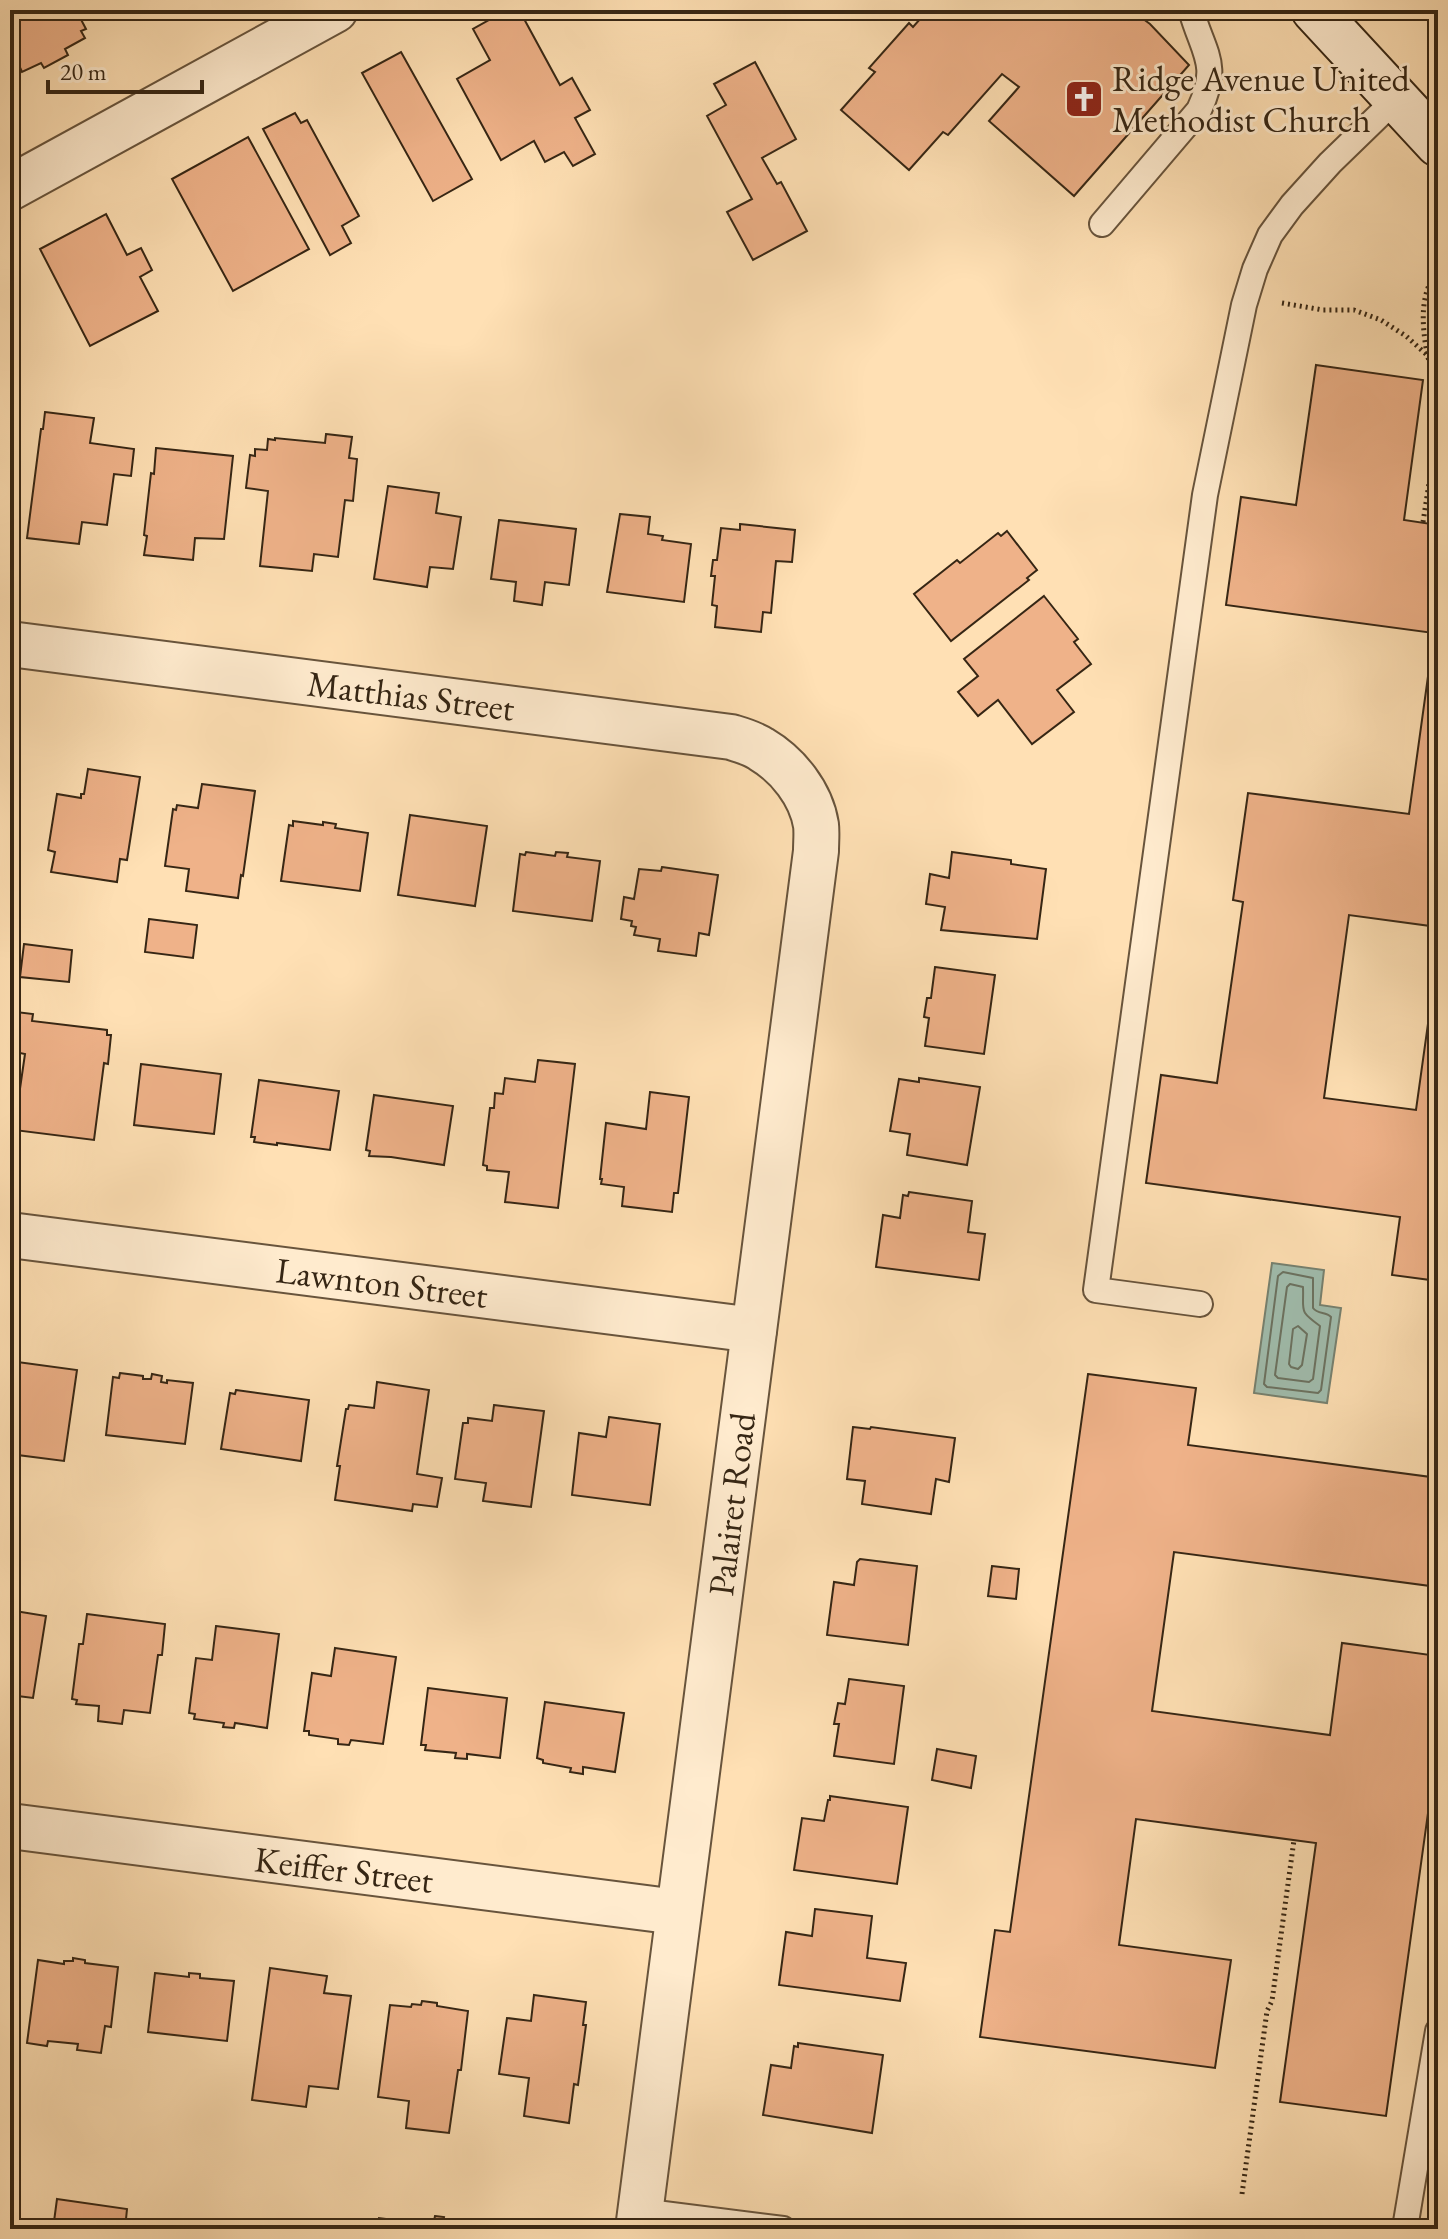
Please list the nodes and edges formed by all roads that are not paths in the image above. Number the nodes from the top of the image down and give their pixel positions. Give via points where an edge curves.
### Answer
1 (335, 10) edge
2 (1191, 10) edge
3 (1314, 10) edge
4 (1396, 99) junction
5 (1438, 144) edge
6 (10, 188) edge
7 (1102, 224) dead end
8 (10, 644) edge
9 (798, 782) joint
10 (10, 1235) edge
11 (1200, 1304) dead end
12 (754, 1330) junction
13 (10, 1826) edge
14 (677, 1912) junction
15 (1438, 2031) edge
16 (639, 2220) edge
17 (1406, 2222) dead end
18 (783, 2229) edge

1 - 6 street
2 - 7 lane via 1207,53 1209,91 1199,110
3 - 4 street
4 - 5 street
4 - 11 lane via 1302,194 1270,235 1244,305 1205,495 1096,1290
8 - 9 street, Matthias Street via 731,737 759,747
9 - 12 street, Palairet Road via 816,824 816,851
10 - 12 street, Lawnton Street
12 - 14 street, Palairet Road
13 - 14 street, Keiffer Street
14 - 16 street, Palairet Road
15 - 17 lane
16 - 18 lane

